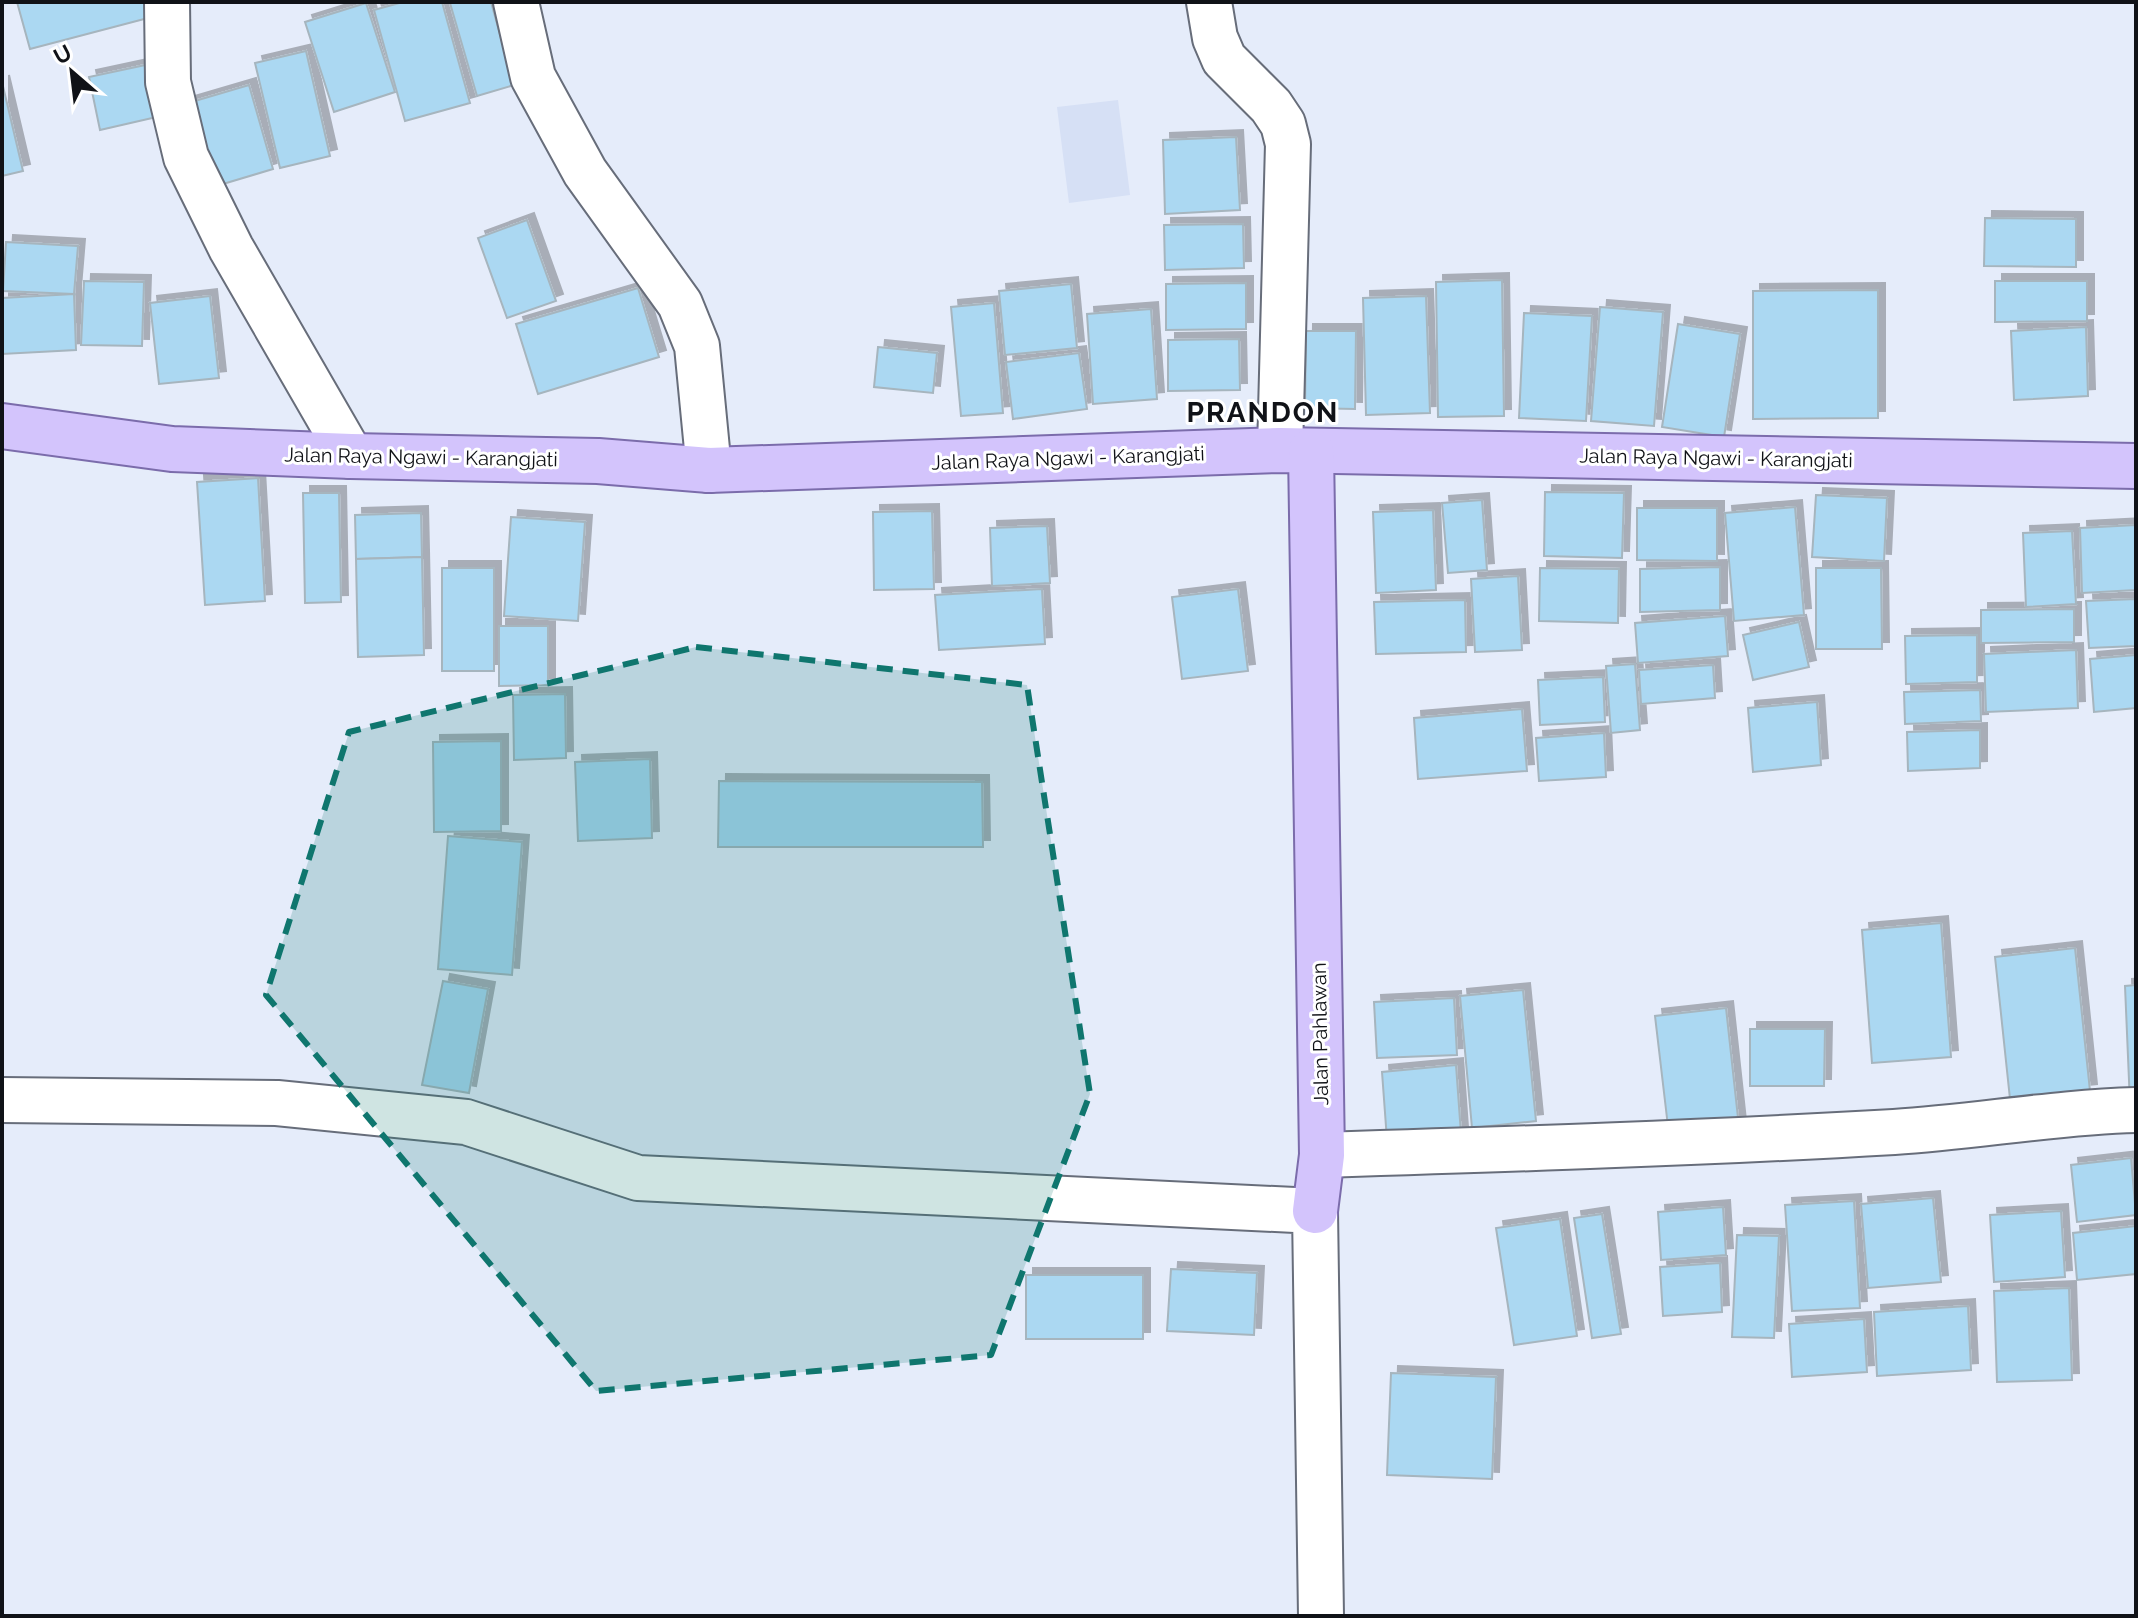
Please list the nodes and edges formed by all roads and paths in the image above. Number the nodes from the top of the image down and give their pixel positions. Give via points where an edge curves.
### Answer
1 (167, 2) edge
2 (516, 2) edge
3 (1209, 2) edge
4 (2, 426) edge
5 (1295, 451) junction
6 (351, 456) junction
7 (2136, 466) edge
8 (709, 470) junction
9 (2, 1100) edge
10 (2136, 1110) edge
11 (1322, 1155) junction
12 (1315, 1211) junction
13 (1321, 1616) edge

1 - 6 street via 168,82 186,157 231,248
2 - 8 street via 533,77 585,172 680,304 697,346
3 - 5 street via 1224,59 1271,106 1288,144
4 - 6 main road, Jalan Raya Ngawi - Karangjati via 172,449
5 - 7 main road, Jalan Raya Ngawi - Karangjati
5 - 8 main road, Jalan Raya Ngawi - Karangjati
5 - 11 main road, Jalan Pahlawan
6 - 8 main road, Jalan Raya Ngawi - Karangjati via 598,461
9 - 12 street via 277,1103 466,1122 638,1178
10 - 11 street via 1763,1139
11 - 12 main road, Jalan Pahlawan
12 - 13 street, Jalan Pahlawan

